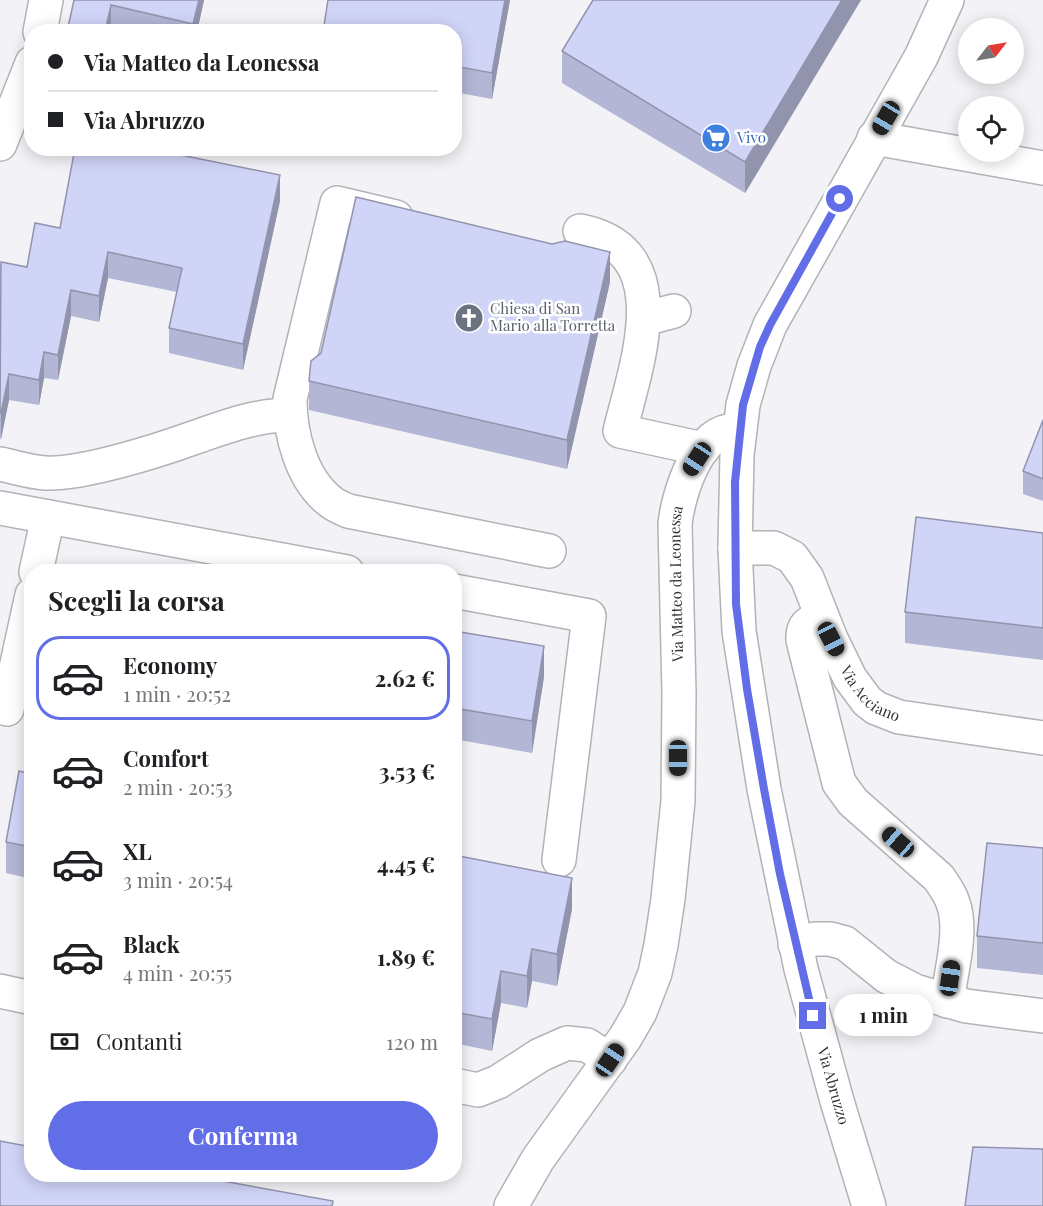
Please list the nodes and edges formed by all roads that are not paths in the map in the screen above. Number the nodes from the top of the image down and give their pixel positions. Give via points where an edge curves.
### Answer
1 (46, 0) edge
2 (947, 0) edge
3 (42, 24) edge
4 (24, 83) edge
5 (874, 138) junction
6 (0, 144) edge
7 (1043, 168) edge
8 (423, 224) edge
9 (580, 231) dead end
10 (290, 416) junction
11 (739, 432) junction
12 (703, 449) junction
13 (0, 464) edge
14 (0, 508) edge
15 (48, 517) junction
16 (735, 548) junction
17 (549, 551) dead end
18 (38, 564) edge
19 (303, 564) edge
20 (462, 592) edge
21 (821, 617) junction
22 (24, 631) edge
23 (7, 710) dead end
24 (1043, 738) edge
25 (559, 860) dead end
26 (795, 944) junction
27 (0, 991) edge
28 (24, 996) edge
29 (947, 1001) junction
30 (1043, 1016) edge
31 (610, 1060) junction
32 (462, 1087) edge
33 (511, 1206) edge
34 (869, 1206) edge

1 - 3 street
2 - 5 street via 921,57
4 - 6 street
5 - 7 street
5 - 11 street via 770,325 751,375
8 - 10 street via 337,203 290,399
9 - 12 street via 611,242 633,264 659,315 640,347 620,431
10 - 13 street via 261,416 130,457 61,472
10 - 17 street via 308,473 332,503 366,515
11 - 12 street, Via Matteo da Leonessa via 717,435
11 - 16 street, Via Abruzzo
12 - 31 street, Via Matteo da Leonessa via 681,489 675,524 678,801 661,945 649,992
14 - 15 street
15 - 18 street
15 - 19 street
16 - 21 street, Via Acciano via 774,548 792,557 807,578
16 - 26 street, Via Abruzzo via 736,604 747,689
20 - 25 street via 589,616
21 - 24 street, Via Acciano via 850,678 867,701 885,714
21 - 29 street via 804,627 803,640 839,783 853,802 939,878 954,903 957,930
22 - 23 street
26 - 29 street via 823,938 845,943 900,984
26 - 34 street, Via Abruzzo
27 - 28 street
29 - 30 street
31 - 32 street via 587,1045 567,1043 498,1082 478,1090
31 - 33 street, Via Matteo da Leonessa via 538,1159

